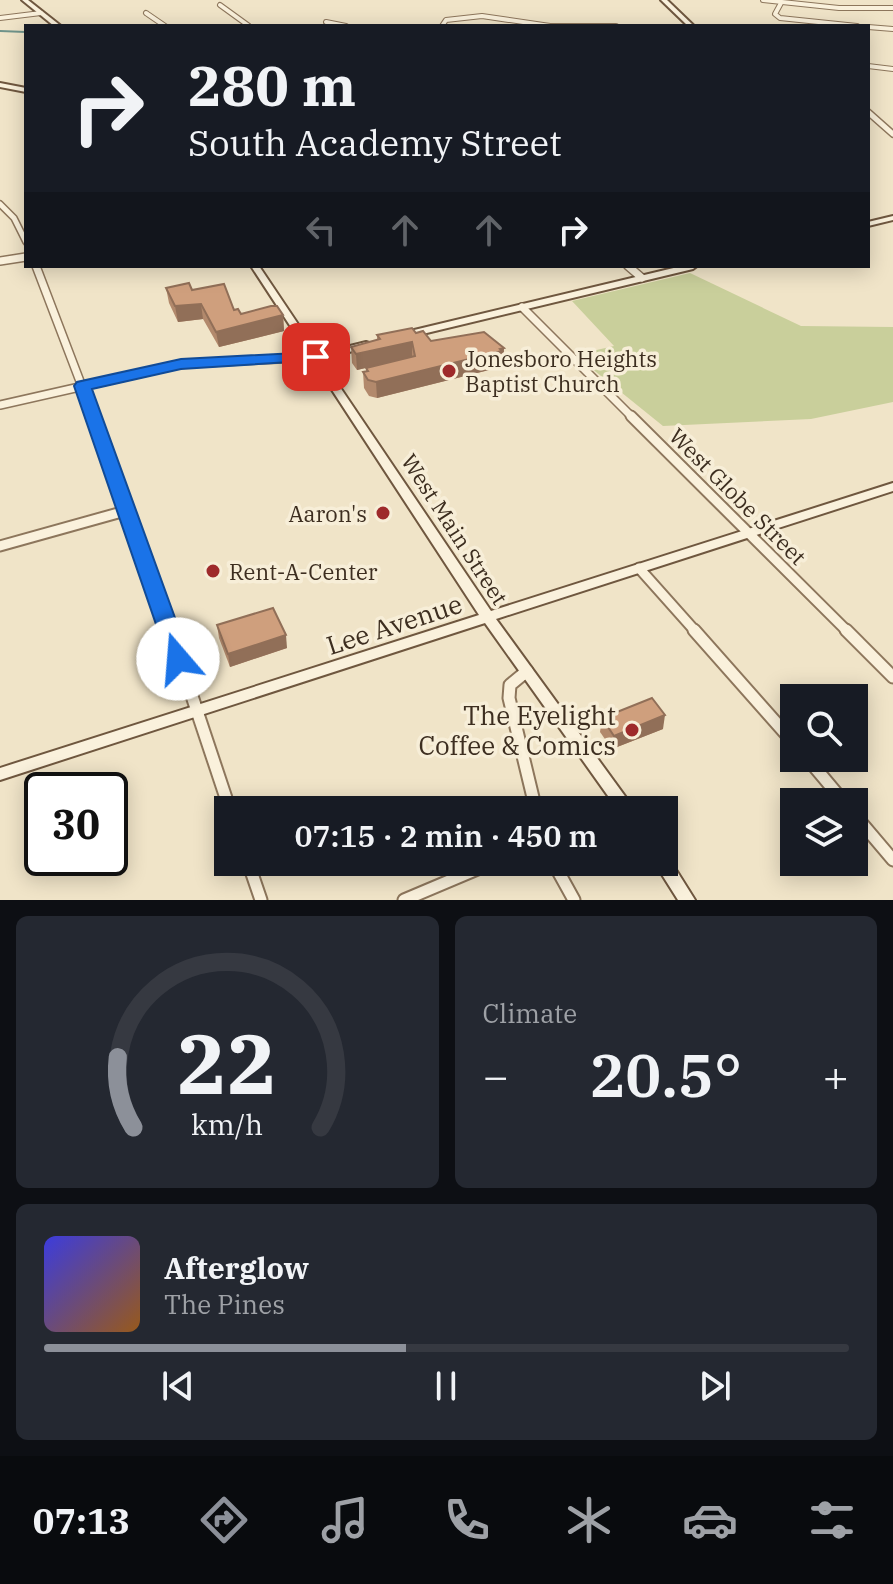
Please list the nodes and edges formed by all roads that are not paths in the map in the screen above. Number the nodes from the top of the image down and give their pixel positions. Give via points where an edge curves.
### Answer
1 (25, 0) edge
2 (664, 0) edge
3 (763, 0) edge
4 (794, 0) edge
5 (781, 3) junction
6 (220, 5) dead end
7 (839, 8) junction
8 (893, 8) edge
9 (146, 13) dead end
10 (43, 14) junction
11 (0, 18) edge
12 (326, 22) dead end
13 (56, 24) edge
14 (162, 24) edge
15 (246, 24) edge
16 (336, 24) edge
17 (443, 24) edge
18 (534, 24) edge
19 (567, 24) edge
20 (606, 24) edge
21 (689, 24) edge
22 (838, 24) edge
23 (870, 27) edge
24 (893, 29) edge
25 (870, 66) edge
26 (893, 69) edge
27 (0, 85) edge
28 (24, 90) edge
29 (870, 114) edge
30 (893, 134) edge
31 (0, 204) edge
32 (893, 218) edge
33 (870, 224) edge
34 (24, 238) edge
35 (24, 257) edge
36 (0, 261) edge
37 (37, 268) edge
38 (256, 268) edge
39 (630, 268) edge
40 (684, 268) edge
41 (642, 278) junction
42 (522, 307) junction
43 (399, 337) edge
44 (371, 344) edge
45 (316, 357) junction
46 (83, 386) junction
47 (0, 405) edge
48 (893, 487) edge
49 (129, 510) junction
50 (749, 533) junction
51 (0, 546) edge
52 (639, 568) junction
53 (489, 619) junction
54 (527, 671) junction
55 (893, 677) edge
56 (196, 713) junction
57 (780, 727) edge
58 (818, 772) edge
59 (0, 774) edge
60 (831, 788) edge
61 (225, 796) edge
62 (533, 796) edge
63 (617, 796) edge
64 (868, 831) edge
65 (893, 860) edge
66 (253, 876) edge
67 (461, 876) edge
68 (561, 876) edge
69 (671, 876) edge
70 (261, 900) edge
71 (404, 900) edge
72 (574, 900) edge
73 (687, 900) edge

1 - 10 street
2 - 21 street
3 - 5 street
4 - 7 street
5 - 7 street
5 - 22 street via 775,14 780,18
6 - 15 street
7 - 8 street
9 - 14 street
10 - 11 street
10 - 13 street
12 - 16 street
17 - 18 street via 464,17
19 - 20 street
23 - 24 street
25 - 26 street
27 - 28 street
29 - 30 street
31 - 34 street
32 - 33 street
35 - 36 street
37 - 46 street
38 - 45 street, West Main Street
39 - 41 street
40 - 41 street
41 - 42 street
42 - 43 street
42 - 50 street, West Globe Street
44 - 45 street
45 - 46 street via 181,364
45 - 53 street, West Main Street
46 - 47 street
46 - 49 street
48 - 50 street, Lee Avenue
49 - 51 street
49 - 56 street
50 - 52 street, Lee Avenue
50 - 55 street, West Globe Street
52 - 53 street, Lee Avenue
52 - 57 street
53 - 54 street, West Main Street
53 - 56 street, Lee Avenue
54 - 62 street via 510,685 509,698
54 - 63 street, West Main Street
56 - 59 street, Lee Avenue
56 - 61 street
58 - 60 street
64 - 65 street
66 - 70 street
67 - 71 street
68 - 72 street
69 - 73 street

